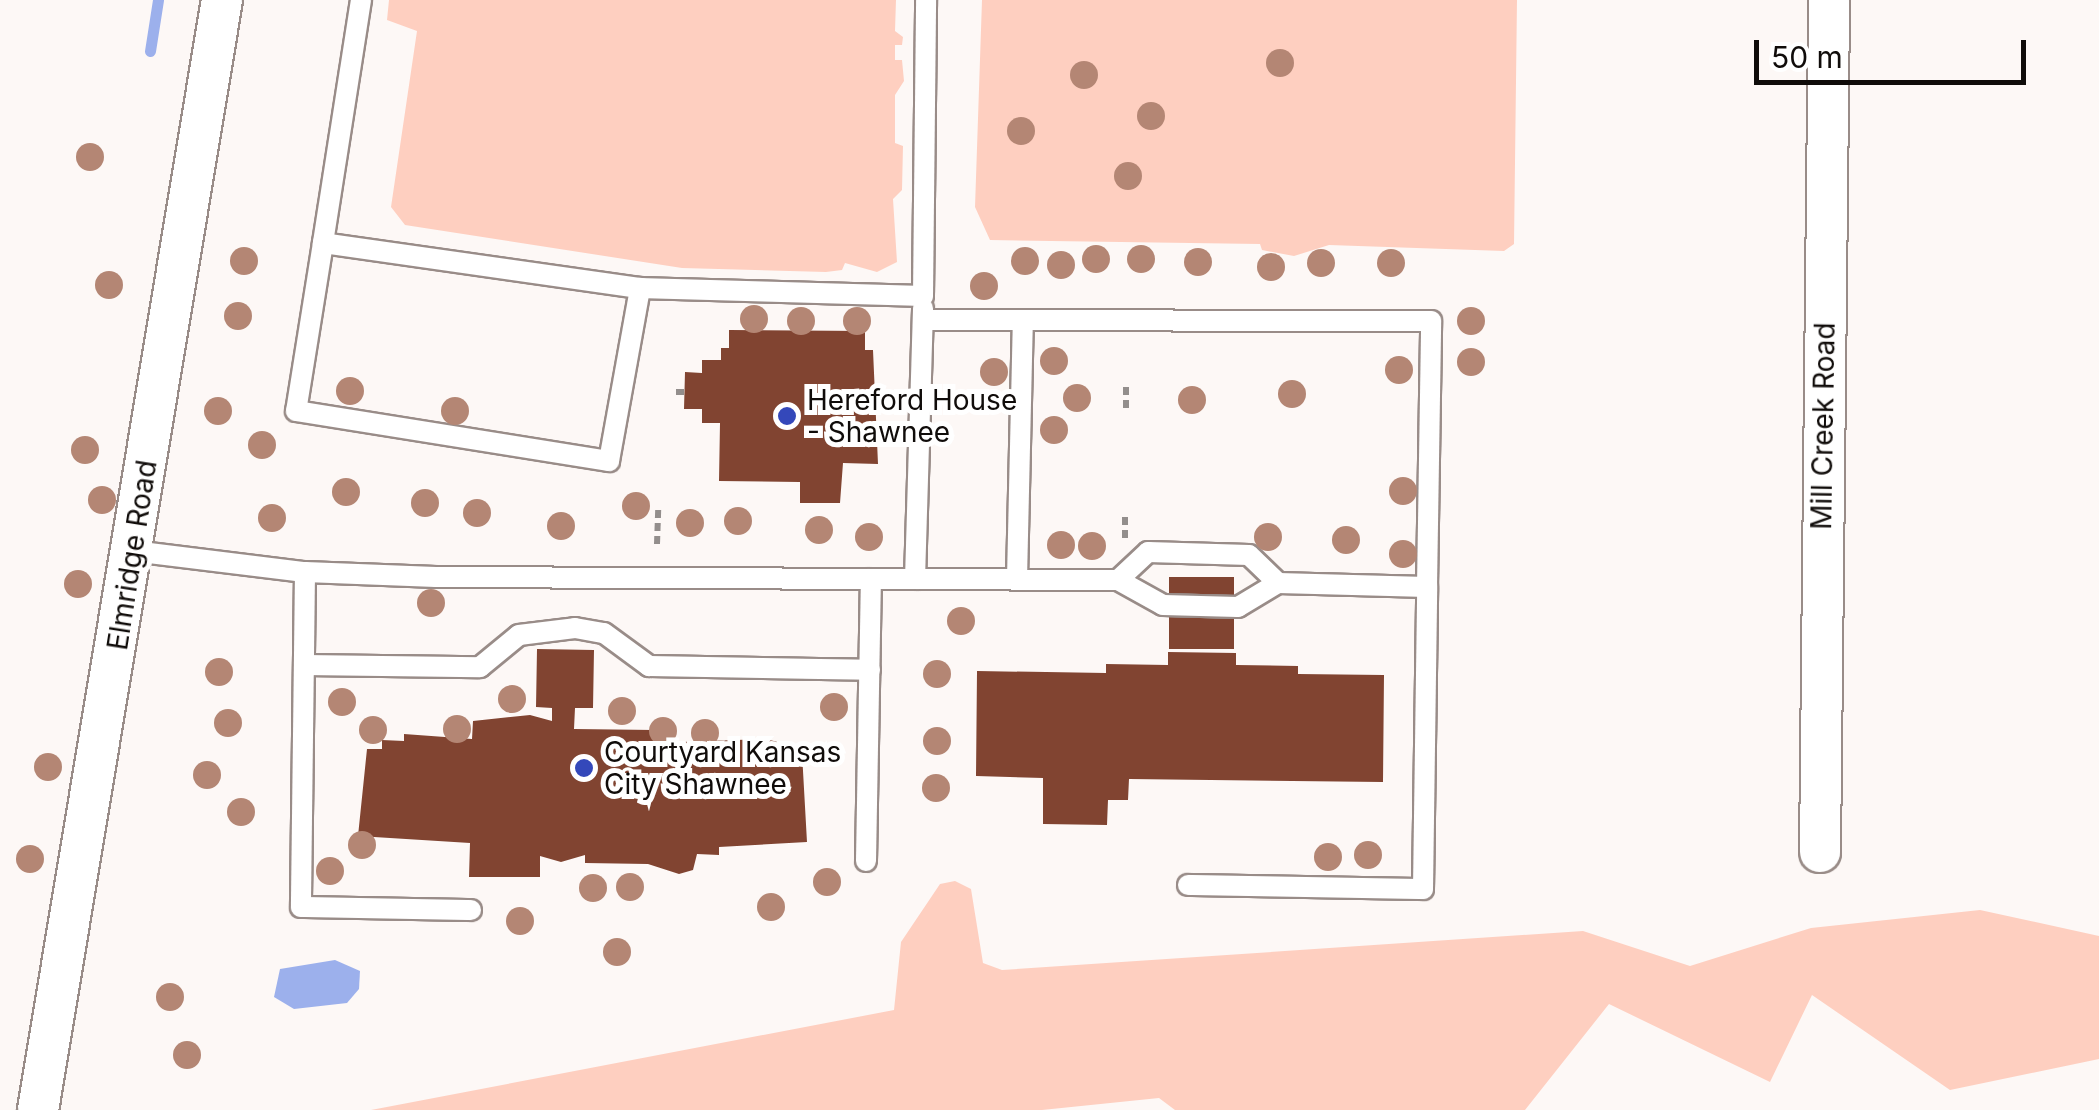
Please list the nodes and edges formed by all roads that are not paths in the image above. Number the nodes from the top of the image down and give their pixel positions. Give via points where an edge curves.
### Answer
1 (222, 0) edge
2 (361, 0) edge
3 (929, 0) edge
4 (1829, 0) edge
5 (323, 243) junction
6 (640, 288) junction
7 (923, 296) junction
8 (923, 320) junction
9 (1023, 322) junction
10 (133, 551) junction
11 (305, 572) junction
12 (871, 579) junction
13 (915, 580) junction
14 (1017, 580) junction
15 (1118, 580) junction
16 (1278, 583) junction
17 (1427, 586) junction
18 (304, 665) junction
19 (870, 670) junction
20 (1820, 852) dead end
21 (866, 862) dead end
22 (1188, 885) dead end
23 (471, 910) dead end
24 (38, 1110) edge

1 - 10 street, Elmridge Road
2 - 5 lane
3 - 7 lane
4 - 20 street, Mill Creek Road
5 - 6 lane
5 - 6 lane via 296,411 610,461
6 - 7 lane
7 - 8 lane
8 - 9 lane
8 - 13 lane
9 - 14 lane
9 - 17 lane via 1431,321
10 - 11 lane
10 - 24 street, Elmridge Road
11 - 12 lane
11 - 18 lane
12 - 13 lane
12 - 19 lane
13 - 14 lane
14 - 15 lane
15 - 16 lane via 1163,606 1238,608
15 - 16 lane via 1148,552 1249,555
16 - 17 lane
17 - 22 lane via 1424,888
18 - 19 lane via 480,667 519,635 575,628 604,633 649,666
18 - 23 lane via 302,907
19 - 21 lane

